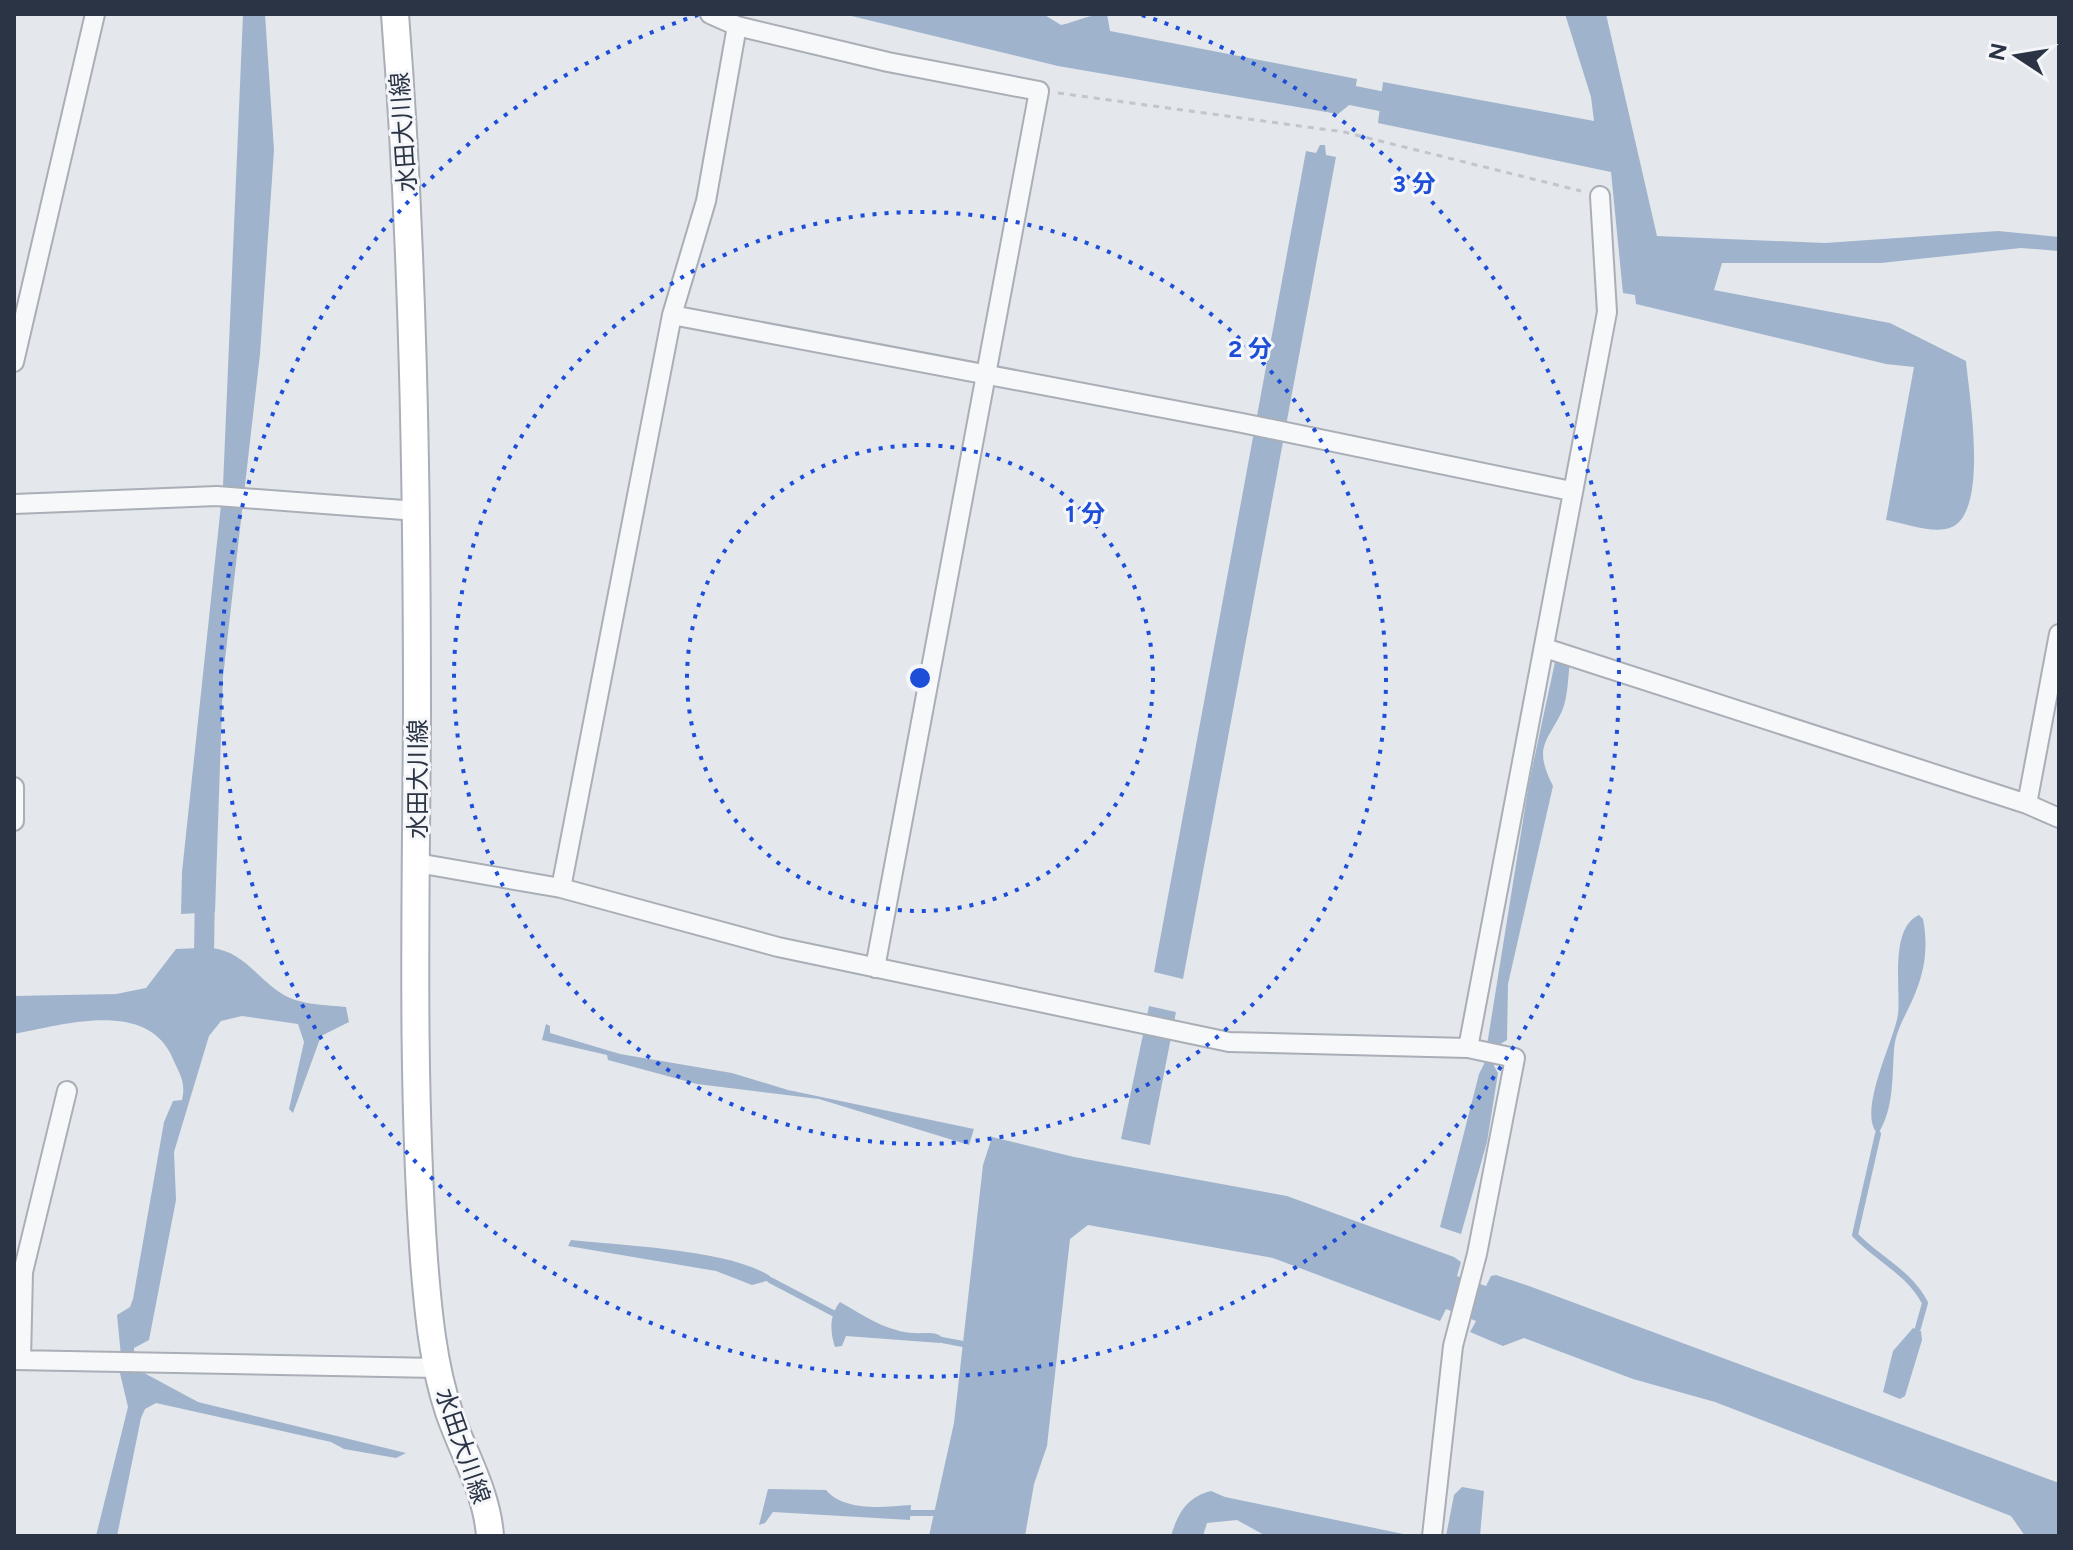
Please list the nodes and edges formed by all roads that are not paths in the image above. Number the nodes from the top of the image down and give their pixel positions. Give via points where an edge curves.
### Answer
1 (95, 14) edge
2 (395, 14) edge
3 (710, 14) edge
4 (737, 26) junction
5 (1600, 196) road end
6 (672, 315) junction
7 (14, 362) edge
8 (984, 376) junction
9 (1571, 491) junction
10 (14, 504) edge
11 (417, 511) junction
12 (2059, 634) edge
13 (1545, 648) junction
14 (14, 787) edge
15 (2027, 804) junction
16 (2059, 818) edge
17 (14, 821) edge
18 (417, 863) junction
19 (561, 888) junction
20 (875, 968) junction
21 (1468, 1048) junction
22 (67, 1091) dead end
23 (18, 1360) edge
24 (437, 1368) junction
25 (490, 1536) edge
26 (1432, 1536) edge

1 - 7 street
2 - 11 main road, 水田大川線 via 406,155
3 - 4 street
4 - 6 street via 706,201
4 - 8 street via 1039,91
5 - 9 street via 1607,312
6 - 8 street
6 - 19 street
8 - 9 street
8 - 20 street
9 - 13 street
10 - 11 street via 248,496
11 - 18 main road, 水田大川線
12 - 15 street
13 - 15 street
13 - 21 street
14 - 17 street
15 - 16 street
18 - 19 street
18 - 24 main road, 水田大川線 via 419,1164
19 - 20 street
20 - 21 street via 1229,1042
21 - 26 street via 1515,1058 1477,1254 1453,1346
22 - 23 street via 23,1272
23 - 24 street
24 - 25 main road, 水田大川線 via 481,1493

